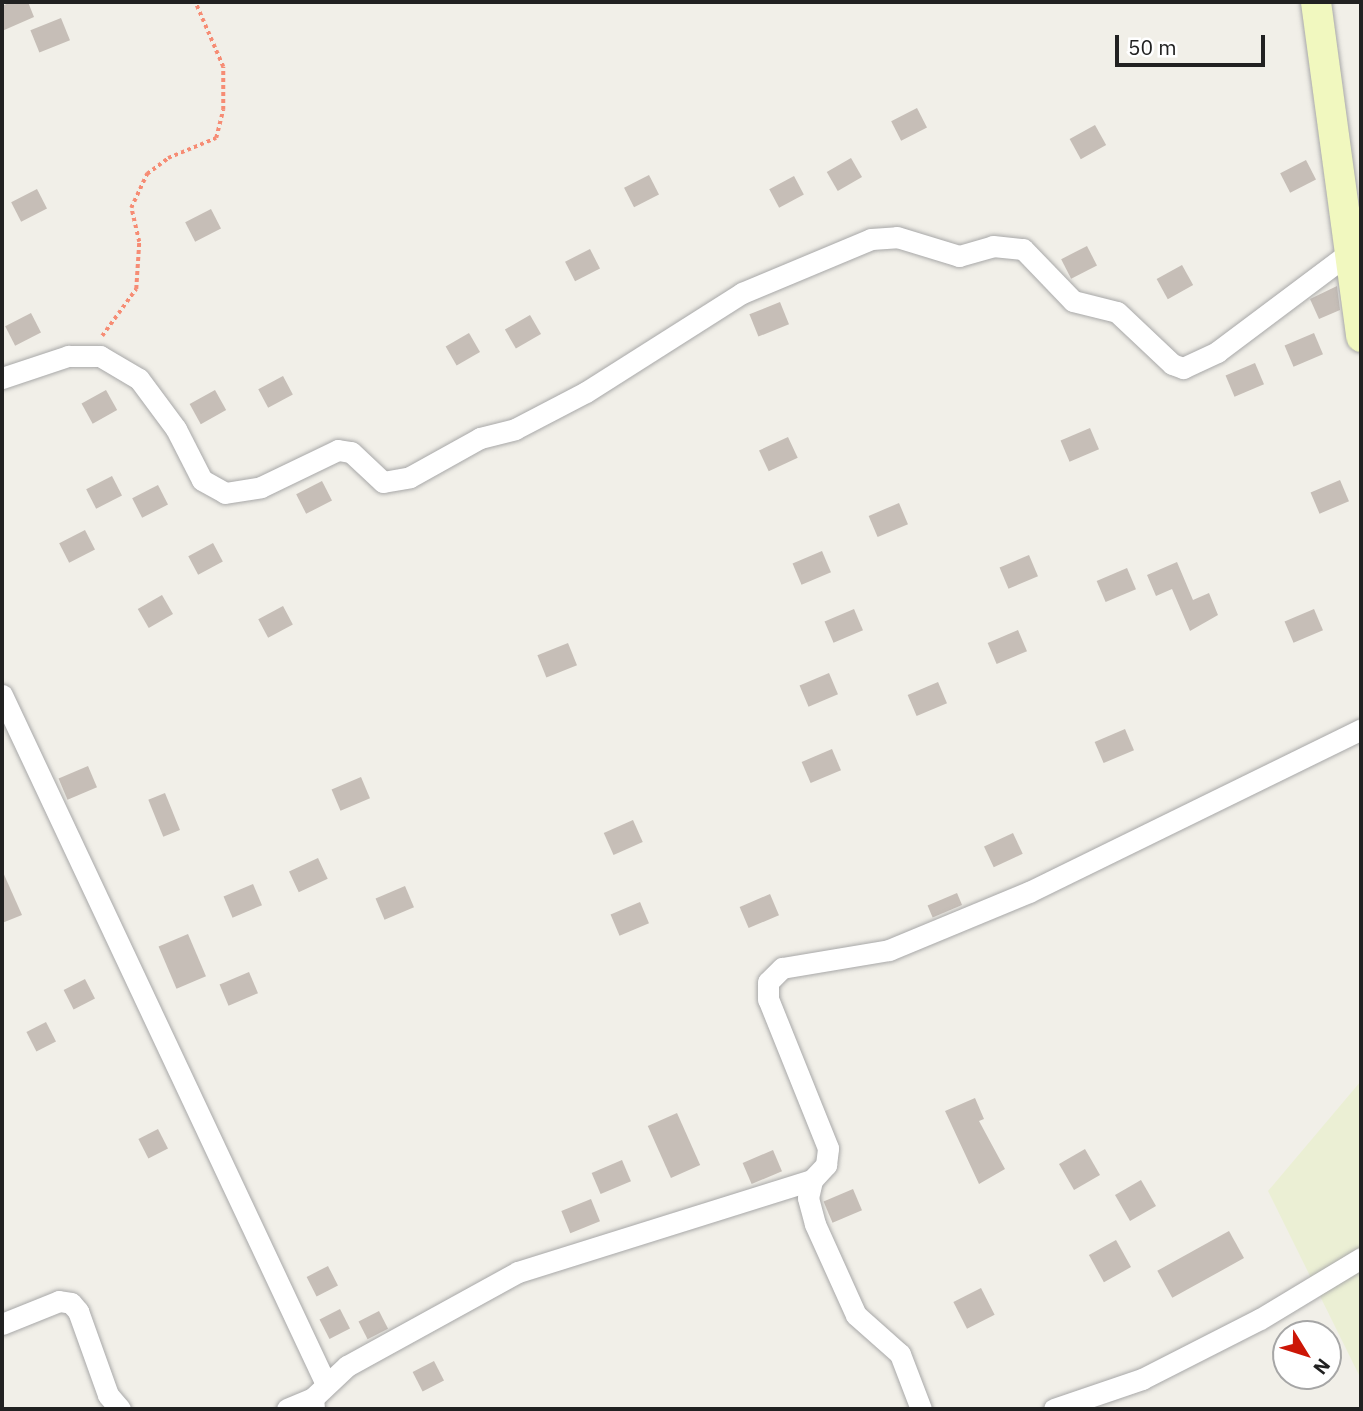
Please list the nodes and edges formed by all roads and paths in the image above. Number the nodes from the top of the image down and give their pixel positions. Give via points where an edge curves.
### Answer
1 (195, 2) edge
2 (1316, 2) edge
3 (1350, 253) junction
4 (1361, 337) edge
5 (85, 356) junction
6 (2, 378) edge
7 (2, 695) edge
8 (1361, 729) edge
9 (812, 1180) junction
10 (1361, 1258) edge
11 (2, 1324) edge
12 (318, 1396) edge
13 (120, 1409) edge
14 (287, 1409) edge
15 (921, 1409) edge
16 (1054, 1409) edge

1 - 5 path via 223,66 223,110 216,138 168,158 147,174 131,208 139,242 136,289
2 - 3 street
3 - 4 street
3 - 5 street via 1217,352 1183,368 1172,364 1117,312 1073,301 1023,249 993,246 959,256 897,237 871,239 742,293 586,392 515,429 480,438 410,477 383,482 351,452 338,450 261,487 225,493 201,480 176,429 139,379 100,356
5 - 6 street via 68,356
7 - 12 street
8 - 9 street via 1029,892 889,950 782,968 768,982 768,999 828,1148 826,1165
9 - 12 street via 518,1272 347,1366
9 - 15 street via 808,1198 815,1224 856,1315 900,1354
10 - 16 street via 1260,1319 1142,1379
11 - 13 street via 59,1301 71,1303 78,1311 108,1395
12 - 14 street

